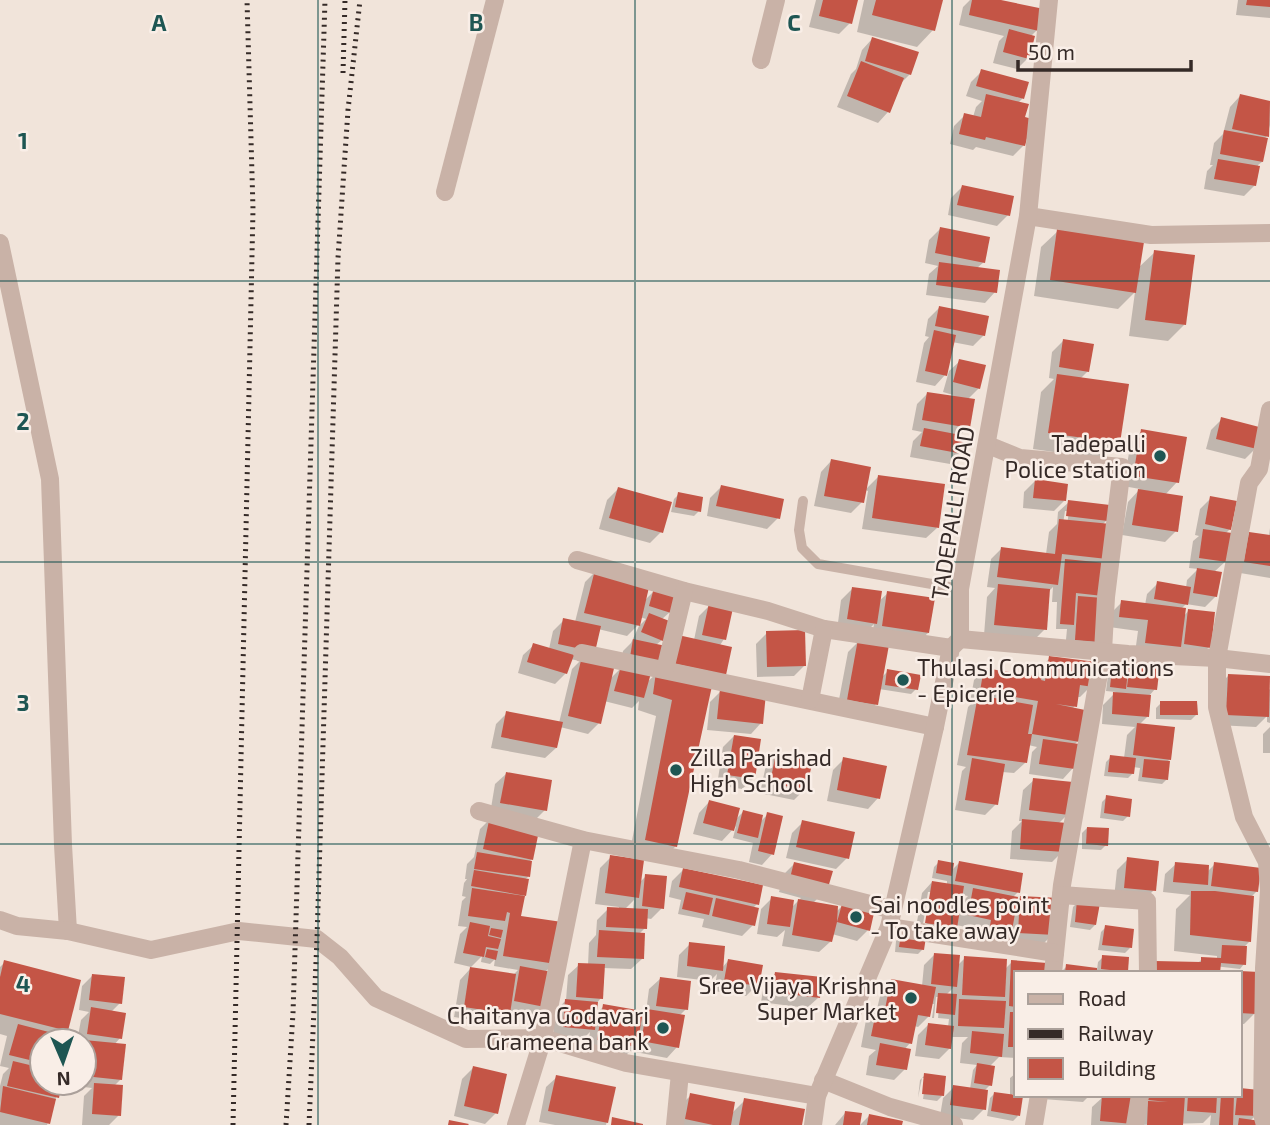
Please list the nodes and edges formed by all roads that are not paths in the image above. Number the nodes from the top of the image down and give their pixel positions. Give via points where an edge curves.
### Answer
1 (495, 0) edge
2 (776, 0) edge
3 (1049, 0) edge
4 (761, 60) dead end
5 (445, 192) dead end
6 (1028, 216) junction
7 (1270, 233) edge
8 (0, 243) edge
9 (1270, 410) edge
10 (988, 445) junction
11 (1265, 470) edge
12 (803, 501) dead end
13 (577, 560) dead end
14 (960, 589) junction
15 (684, 591) junction
16 (824, 629) junction
17 (955, 643) junction
18 (1103, 652) junction
19 (582, 653) dead end
20 (1217, 658) junction
21 (1270, 664) edge
22 (666, 670) junction
23 (810, 700) junction
24 (935, 727) junction
25 (479, 811) dead end
26 (583, 840) junction
27 (1264, 844) edge
28 (1061, 895) junction
29 (891, 918) junction
30 (0, 920) edge
31 (9, 928) edge
32 (68, 931) junction
33 (1055, 953) junction
34 (1053, 971) edge
35 (1148, 971) edge
36 (542, 1038) junction
37 (680, 1073) junction
38 (820, 1088) junction
39 (1039, 1097) edge
40 (1140, 1097) edge
41 (516, 1125) edge
42 (675, 1125) edge
43 (813, 1125) edge
44 (954, 1125) edge
45 (1034, 1125) edge
46 (1135, 1125) edge
47 (1265, 1125) edge

1 - 5 street
2 - 4 street
3 - 6 street, TADEPALLI ROAD
6 - 7 street via 1151,235
6 - 10 street, TADEPALLI ROAD
8 - 32 street via 50,478
9 - 11 street
10 - 14 street, TADEPALLI ROAD
10 - 18 street via 1020,458 1122,467
11 - 20 street via 1249,483
12 - 14 lane via 802,548 818,564
13 - 15 street
14 - 17 street, TADEPALLI ROAD
15 - 16 street
15 - 22 street
16 - 17 street
16 - 23 street
17 - 18 street
17 - 24 street, TADEPALLI ROAD
18 - 20 street
18 - 28 street
19 - 22 street
20 - 21 street
20 - 27 street via 1217,707 1244,817 1249,831
22 - 23 street
23 - 24 street
24 - 29 street, TADEPALLI ROAD
25 - 26 street
26 - 29 street via 739,870
26 - 36 street
27 - 47 street via 1269,890 1264,968
28 - 33 street
28 - 35 street via 1147,901
29 - 33 street
29 - 38 street, TADEPALLI ROAD
30 - 31 street
31 - 32 street
32 - 36 street via 151,950 239,931 317,939 340,957 376,998 466,1039
33 - 34 street
36 - 37 street via 626,1063
36 - 41 street
37 - 38 street
37 - 42 street
38 - 43 street, TADEPALLI ROAD
38 - 44 street
39 - 45 street
40 - 46 street

